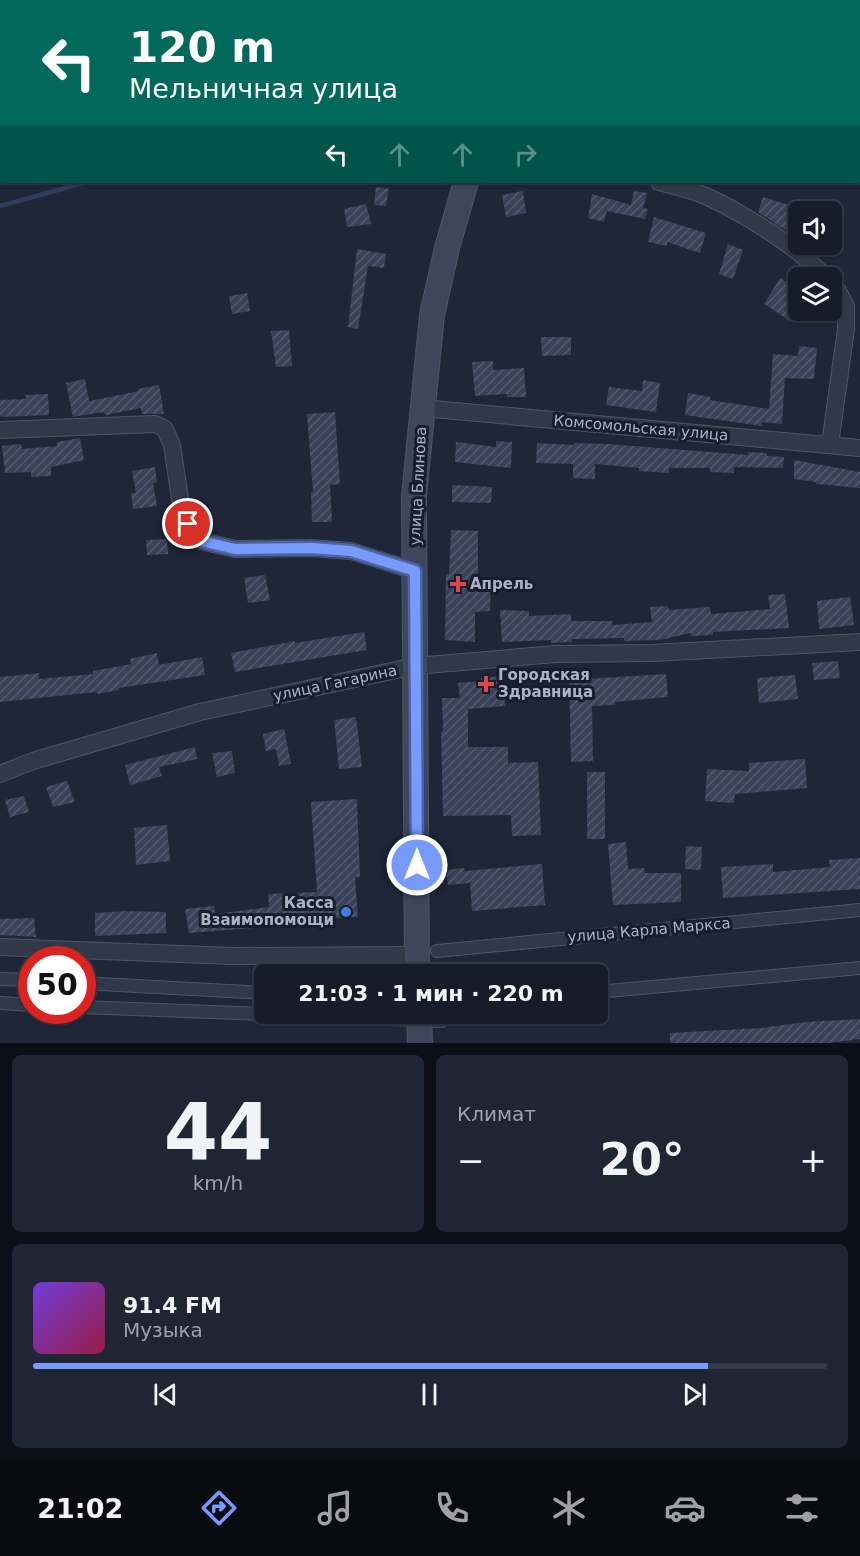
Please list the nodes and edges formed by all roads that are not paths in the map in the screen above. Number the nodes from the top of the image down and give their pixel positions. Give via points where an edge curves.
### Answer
1 (466, 183) edge
2 (662, 183) edge
3 (815, 267) edge
4 (842, 298) edge
5 (422, 408) junction
6 (0, 430) edge
7 (830, 444) junction
8 (860, 448) edge
9 (415, 571) junction
10 (860, 642) edge
11 (416, 666) junction
12 (0, 774) edge
13 (860, 910) edge
14 (0, 947) edge
15 (424, 960) edge
16 (860, 969) edge
17 (0, 979) edge
18 (18, 980) edge
19 (96, 984) edge
20 (254, 992) edge
21 (608, 992) edge
22 (0, 1003) edge
23 (18, 1004) edge
24 (96, 1008) edge
25 (425, 1025) edge

1 - 5 main road, улица Блинова via 432,315
2 - 3 street via 707,196 774,234
4 - 7 street via 846,329
5 - 7 street, Комсомольская улица
5 - 9 main road, улица Блинова via 414,496
6 - 9 street via 155,424 165,429 172,445 182,512 201,541 235,549 351,551
7 - 8 street, Комсомольская улица
9 - 11 main road, улица Блинова
10 - 11 street, улица Гагарина via 555,654
11 - 12 street, улица Гагарина via 200,712
11 - 15 main road, улица Блинова
13 - 15 street, улица Карла Маркса
14 - 15 street, улица Карла Маркса
16 - 21 street
17 - 18 street
19 - 20 street
22 - 23 street
24 - 25 street

